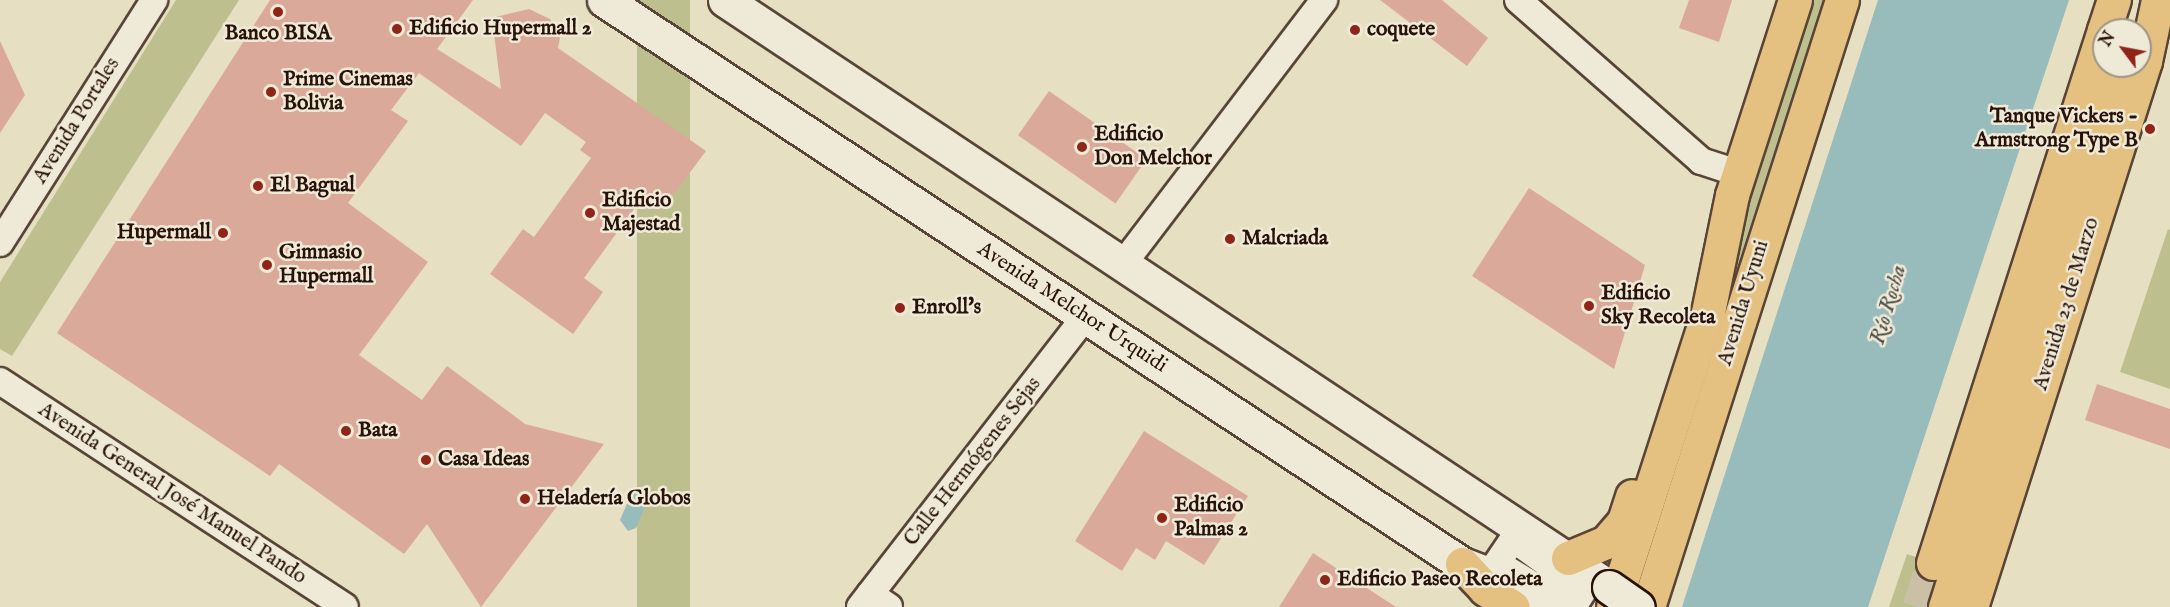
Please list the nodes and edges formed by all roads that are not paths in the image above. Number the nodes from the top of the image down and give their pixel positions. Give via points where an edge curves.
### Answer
1 (154, 0) edge
2 (604, 0) edge
3 (725, 0) edge
4 (1324, 0) edge
5 (1518, 0) edge
6 (1795, 0) edge
7 (1842, 0) edge
8 (2114, 0) edge
9 (2129, 0) edge
10 (2158, 0) edge
11 (2108, 18) edge
12 (2128, 18) edge
13 (2092, 67) edge
14 (2113, 78) edge
15 (1735, 184) junction
16 (0, 243) edge
17 (1123, 264) junction
18 (1085, 316) junction
19 (0, 381) edge
20 (1568, 558) junction
21 (1933, 563) tunnel mouth
22 (1462, 564) junction
23 (1611, 597) edge
24 (873, 603) edge
25 (345, 607) edge
26 (1512, 607) edge
27 (1545, 607) edge
28 (1638, 607) edge
29 (1648, 607) edge
30 (1945, 607) edge
31 (1971, 607) edge

1 - 16 street, Avenida Portales
2 - 18 main road, Avenida Melchor Urquidi
3 - 17 main road
4 - 17 street
5 - 15 street via 1701,161
6 - 15 main road, Avenida Uyuni
7 - 29 main road, Avenida Uyuni
8 - 11 main road
9 - 12 main road
10 - 31 main road, Avenida 23 de Marzo via 2145,61
13 - 21 main road
14 - 30 main road
15 - 20 main road via 1700,273 1624,521 1606,542
15 - 23 main road, Avenida Uyuni via 1708,312
17 - 20 main road
18 - 22 main road, Avenida Melchor Urquidi
18 - 24 street, Calle Hermógenes Sejas
19 - 25 street, Avenida General José Manuel Pando
20 - 23 main road
22 - 26 main road via 1485,590
22 - 27 main road, Avenida Melchor Urquidi via 1494,576
23 - 28 main road, bridge

